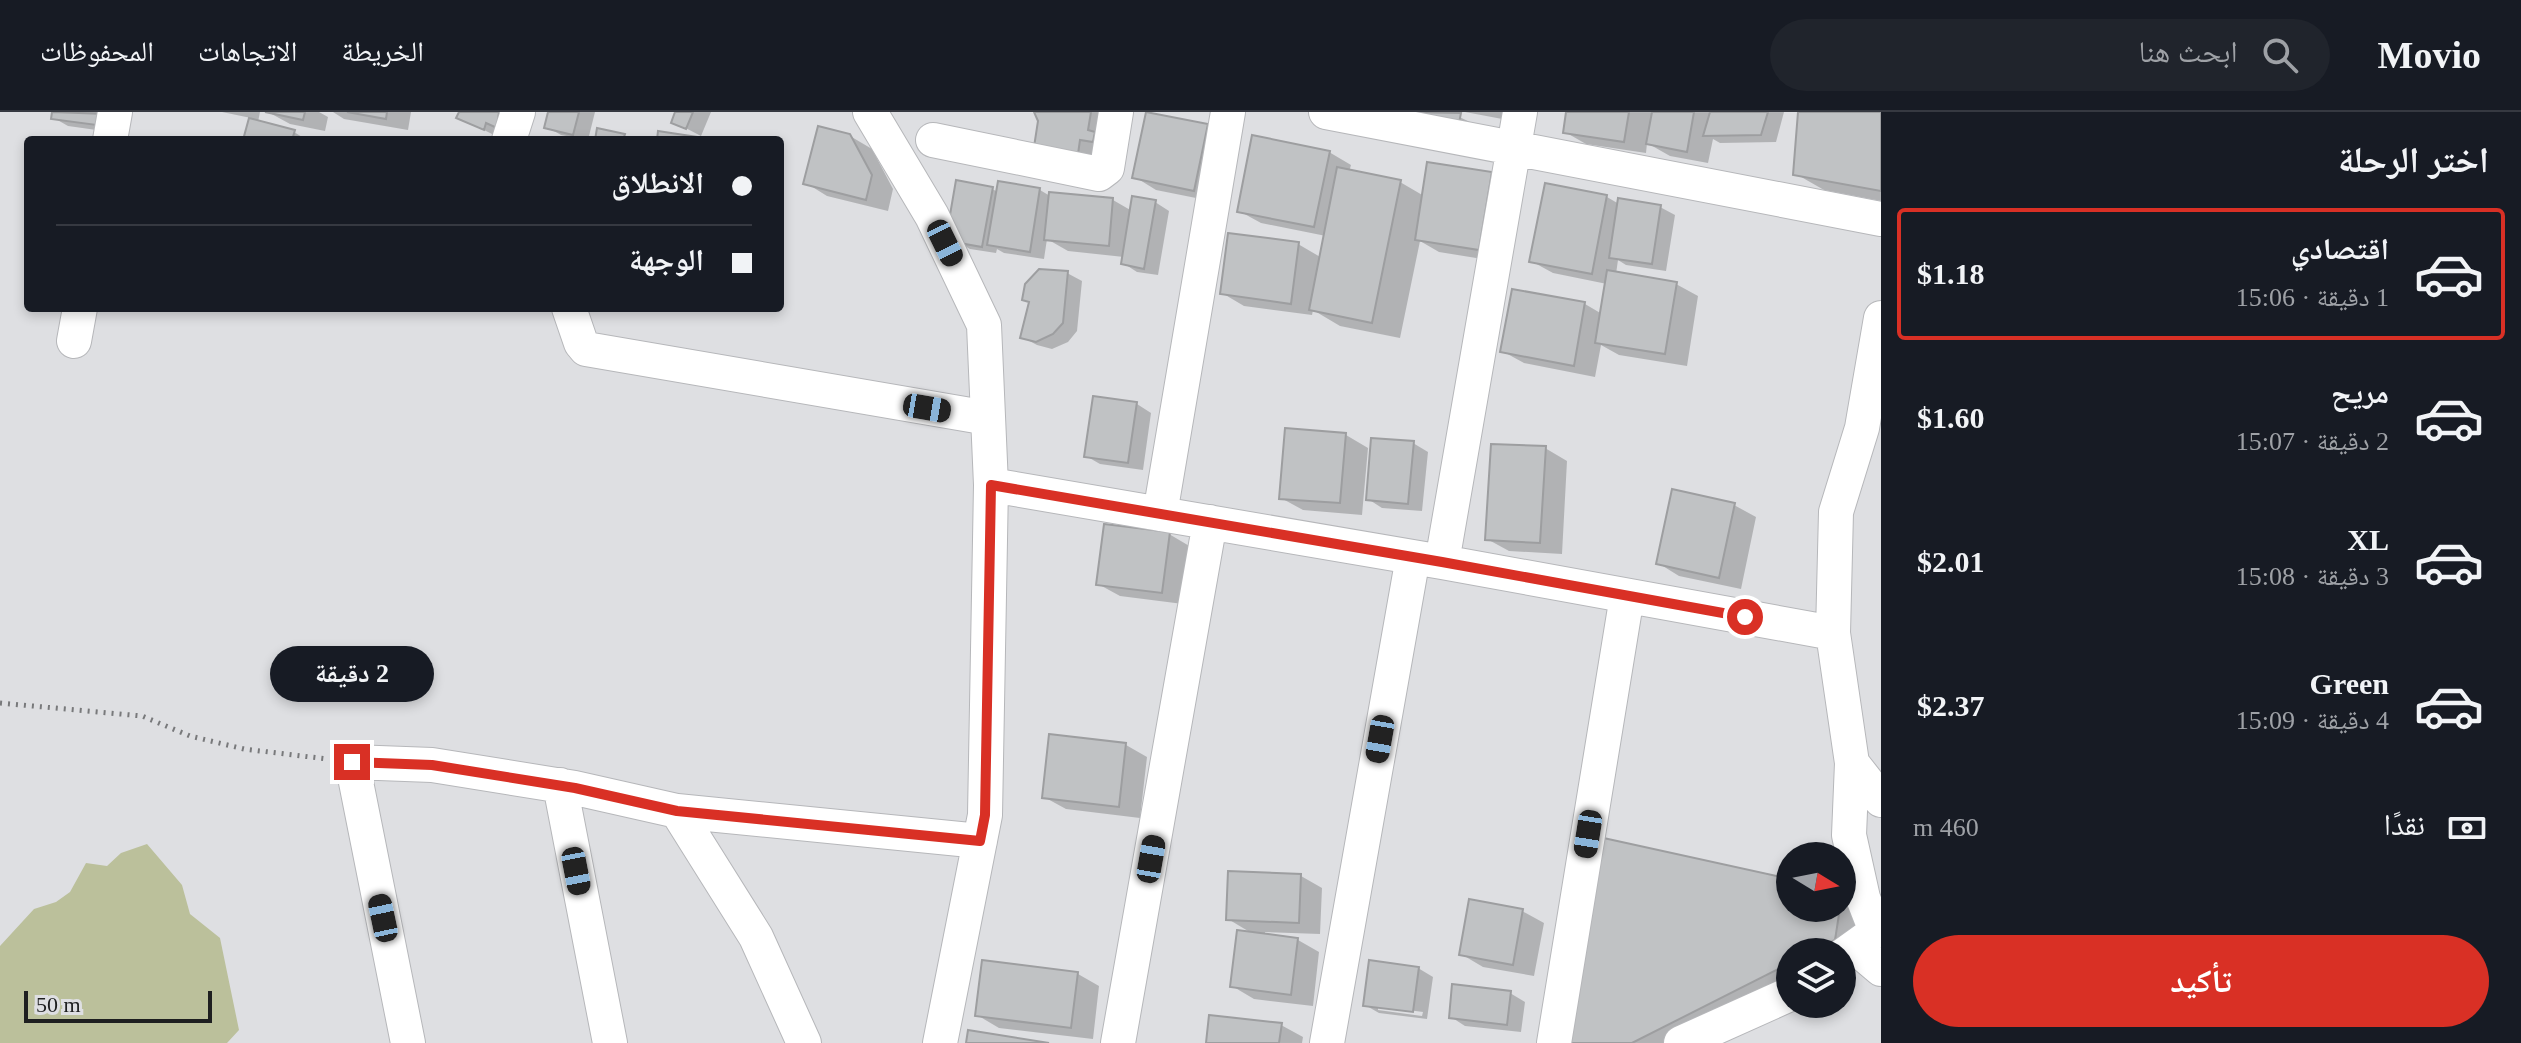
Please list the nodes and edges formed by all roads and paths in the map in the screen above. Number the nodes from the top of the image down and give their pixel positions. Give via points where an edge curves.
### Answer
1 (115, 112) edge
2 (518, 112) edge
3 (870, 112) edge
4 (1116, 112) edge
5 (1228, 112) edge
6 (1326, 112) edge
7 (1520, 112) edge
8 (111, 136) edge
9 (510, 136) edge
10 (933, 140) dead end
11 (1513, 147) junction
12 (1881, 219) edge
13 (570, 312) edge
14 (1879, 339) edge
15 (988, 418) junction
16 (1872, 430) edge
17 (991, 485) junction
18 (1160, 514) junction
19 (1210, 522) junction
20 (1427, 559) junction
21 (1627, 596) junction
22 (1833, 633) junction
23 (0, 703) edge
24 (352, 762) junction
25 (1852, 763) junction
26 (560, 785) junction
27 (1881, 800) edge
28 (677, 811) junction
29 (980, 841) junction
30 (1864, 941) edge
31 (1881, 969) edge
32 (1776, 1000) edge
33 (408, 1043) edge
34 (610, 1043) edge
35 (804, 1043) edge
36 (940, 1043) edge
37 (1118, 1043) edge
38 (1327, 1043) edge
39 (1554, 1043) edge
40 (1681, 1043) edge

1 - 8 street
2 - 9 street
3 - 15 street via 932,216 984,325
4 - 10 street via 1107,168 1099,174
5 - 18 street
6 - 11 street
7 - 11 street
11 - 12 street
11 - 20 street
13 - 15 street via 586,349
14 - 16 street
15 - 17 street
16 - 22 street via 1836,512
17 - 18 street
17 - 29 street via 985,815
18 - 19 street
19 - 20 street
19 - 37 street
20 - 21 street
20 - 38 street
21 - 22 street
21 - 39 street
22 - 25 street
23 - 24 path via 142,716 190,736 244,749
24 - 26 street via 432,765
24 - 33 street
25 - 27 street
25 - 30 street via 1849,835 1863,898
26 - 28 street
26 - 34 street
28 - 29 street
28 - 35 street via 756,937
29 - 36 street
30 - 31 street
32 - 40 street

